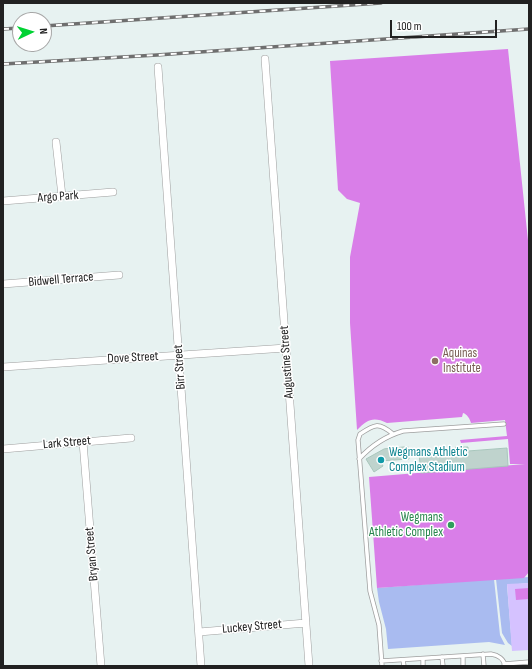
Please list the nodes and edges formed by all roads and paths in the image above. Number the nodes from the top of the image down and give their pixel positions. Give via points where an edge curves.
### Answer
1 (266, 59) dead end
2 (158, 67) dead end
3 (56, 142) dead end
4 (114, 192) dead end
5 (62, 196) junction
6 (3, 201) edge
7 (120, 275) dead end
8 (3, 284) edge
9 (286, 348) junction
10 (179, 356) junction
11 (3, 367) edge
12 (504, 424) dead end
13 (393, 434) junction
14 (131, 438) dead end
15 (82, 442) junction
16 (3, 449) edge
17 (360, 458) junction
18 (306, 623) junction
19 (199, 632) junction
20 (483, 654) junction
21 (463, 656) junction
22 (442, 657) junction
23 (423, 658) junction
24 (403, 660) junction
25 (529, 662) edge
26 (382, 664) edge
27 (522, 664) edge
28 (504, 665) edge
29 (100, 666) edge
30 (202, 666) edge
31 (309, 666) edge
32 (404, 666) edge
33 (423, 666) edge
34 (443, 666) edge
35 (463, 666) edge
36 (484, 666) edge

1 - 9 street, Augustine Street
2 - 10 street, Birr Street
3 - 5 street
4 - 5 street, Argo Park
5 - 6 street, Argo Park
7 - 8 street, Bidwell Terrace
9 - 10 street, Dove Street
9 - 18 street, Augustine Street
10 - 11 street, Dove Street
10 - 19 street, Birr Street
12 - 13 lane via 403,431
13 - 17 lane via 366,451
13 - 17 lane via 380,425 375,425 360,434
14 - 15 street, Lark Street
15 - 16 street, Lark Street
15 - 29 street, Bryan Street
17 - 26 lane via 370,592 379,626
18 - 19 street, Luckey Street
18 - 31 street, Augustine Street
19 - 30 street, Birr Street
20 - 21 lane
20 - 28 lane via 496,654
20 - 36 lane
21 - 22 lane
21 - 35 lane
22 - 23 lane
22 - 34 lane
23 - 24 lane
23 - 33 lane
24 - 26 lane
24 - 32 lane
25 - 27 lane
27 - 28 lane

